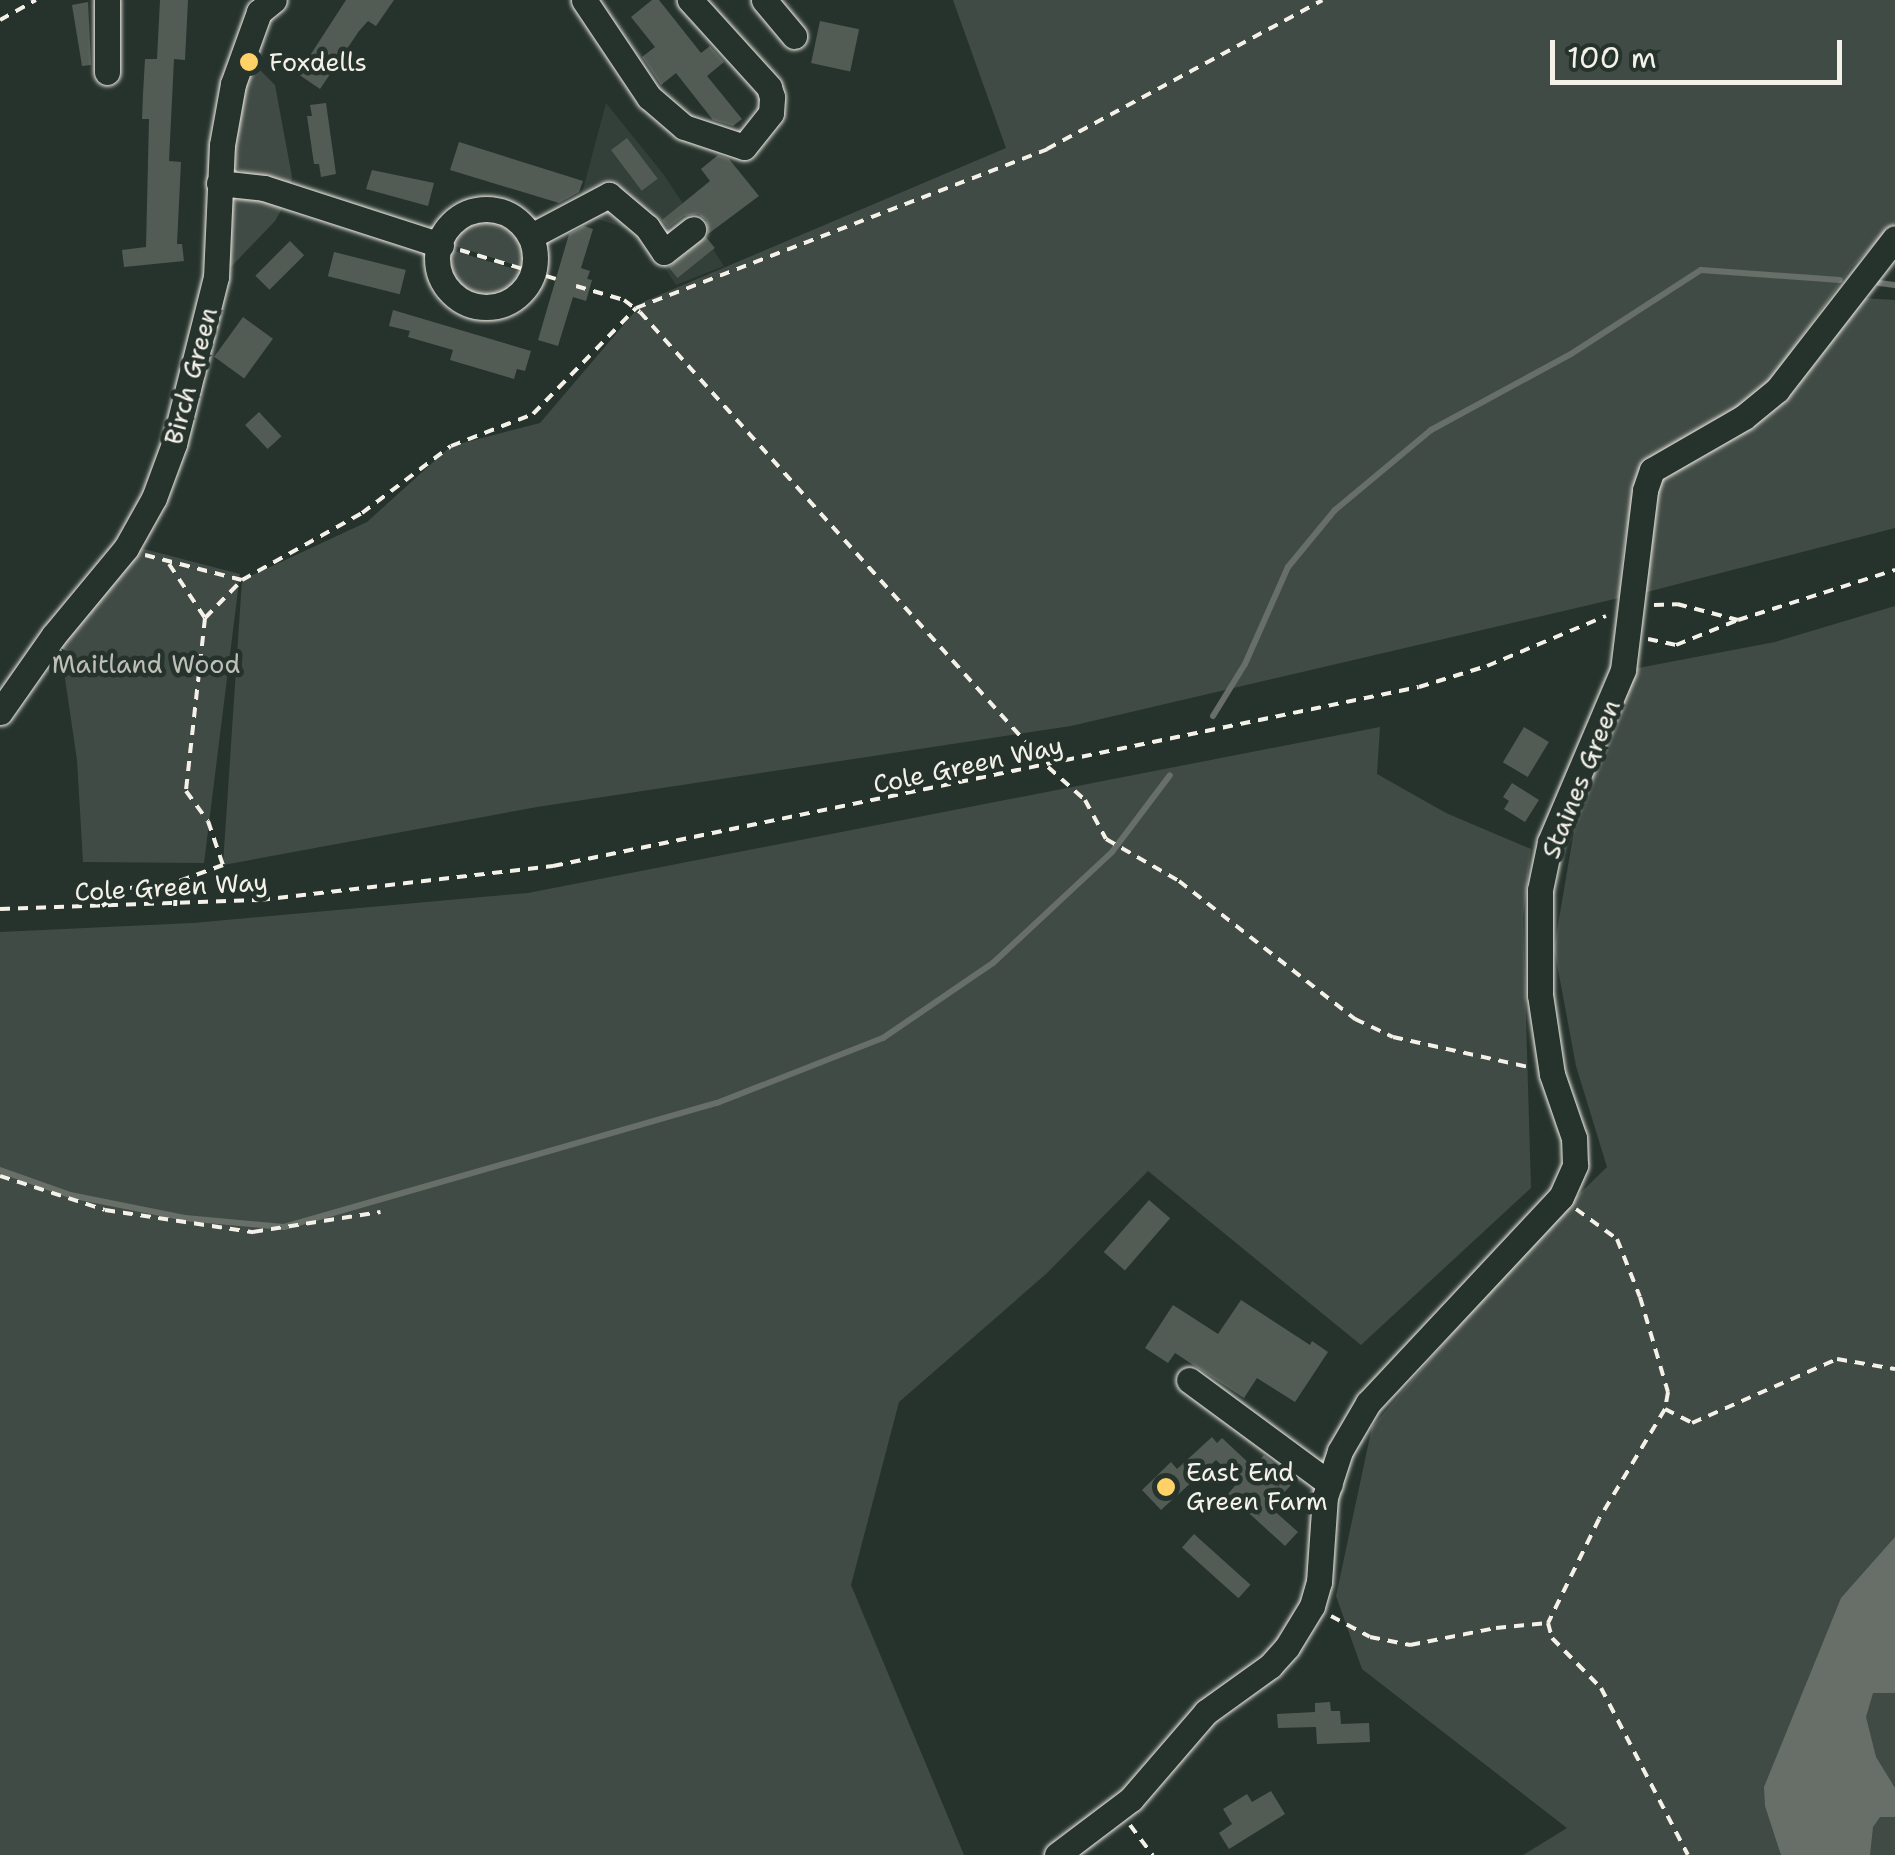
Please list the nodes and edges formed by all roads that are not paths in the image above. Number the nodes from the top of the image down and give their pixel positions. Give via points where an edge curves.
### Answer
1 (108, 0) edge
2 (584, 0) edge
3 (690, 0) edge
4 (764, 0) edge
5 (262, 4) edge
6 (794, 36) dead end
7 (108, 72) dead end
8 (219, 182) junction
9 (694, 229) dead end
10 (532, 235) junction
11 (1895, 238) edge
12 (442, 245) junction
13 (0, 712) edge
14 (1189, 1380) dead end
15 (1330, 1484) junction
16 (1057, 1855) edge

1 - 7 street
2 - 3 street via 649,97 684,127 744,147 771,114 769,87
4 - 6 street
5 - 8 street, Birch Green via 233,84
8 - 12 street via 264,188
8 - 13 street, Birch Green via 209,309 154,498 126,548
9 - 10 street via 664,252 609,194
10 - 12 street via 520,222 475,210 452,220
10 - 12 street via 544,276 512,302 490,307 445,288 438,269
11 - 15 street, Staines Green via 1777,390 1744,418 1652,470 1645,490 1640,606 1623,670 1550,842 1540,890 1539,978 1574,1165 1560,1197 1368,1403
14 - 15 street
15 - 16 street, Staines Green via 1319,1582 1296,1633 1270,1666 1206,1712 1118,1810

